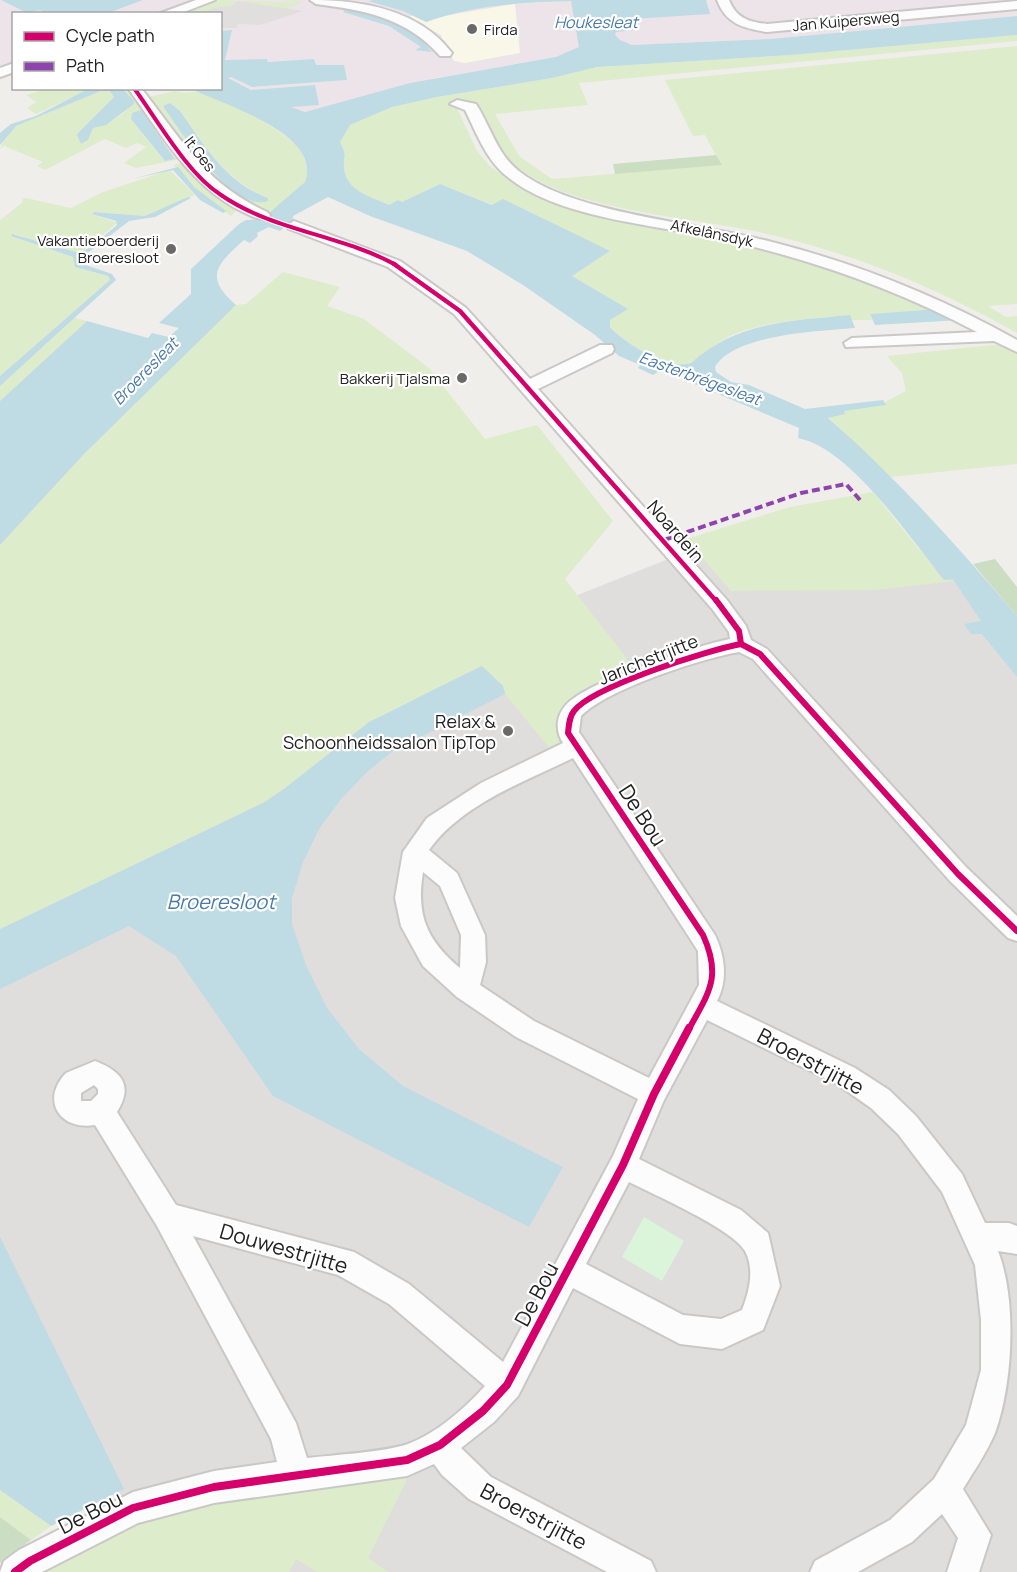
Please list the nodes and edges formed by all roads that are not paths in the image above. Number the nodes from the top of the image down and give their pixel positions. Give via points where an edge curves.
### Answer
1 (209, 0) edge
2 (316, 0) edge
3 (723, 0) edge
4 (1017, 5) edge
5 (170, 12) edge
6 (445, 53) dead end
7 (136, 90) edge
8 (457, 104) dead end
9 (262, 215) dead end
10 (294, 226) dead end
11 (997, 336) junction
12 (852, 343) dead end
13 (1017, 347) edge
14 (606, 349) dead end
15 (528, 387) junction
16 (741, 644) junction
17 (577, 746) junction
18 (416, 852) junction
19 (1017, 931) edge
20 (466, 989) junction
21 (702, 1005) junction
22 (654, 1094) junction
23 (100, 1110) dead end
24 (623, 1165) junction
25 (167, 1216) junction
26 (978, 1237) junction
27 (1017, 1240) edge
28 (568, 1270) junction
29 (507, 1385) junction
30 (440, 1445) junction
31 (296, 1474) junction
32 (945, 1490) junction
33 (15, 1572) edge
34 (640, 1572) edge
35 (826, 1572) edge
36 (963, 1572) edge

1 - 5 street
2 - 6 street via 358,6 400,20 427,34
3 - 4 street, Jan Kuipersweg via 727,13 738,22 767,28
7 - 9 street, It Ges via 212,188
8 - 11 street, Afkelânsdyk via 471,107 495,155 515,176 566,201 819,259 892,283
10 - 15 street, Noardein via 375,255 408,273 460,311
11 - 12 street
11 - 13 street, Afkelânsdyk
14 - 15 street
15 - 16 street, Noardein via 720,605 739,631
16 - 17 street, Jarichstrjitte via 697,654 577,707 569,717 568,734
16 - 19 street via 760,654 958,874
17 - 18 street via 489,789 435,824
17 - 21 street, De Bou via 703,935 713,968 712,986
18 - 20 street via 449,880 473,935 474,962
18 - 20 street via 407,898 413,926 432,959
20 - 22 street via 525,1029
21 - 22 street, De Bou
21 - 26 street, Broerstrjitte via 846,1076 880,1099 907,1125 952,1183
22 - 24 street, De Bou
23 - 25 street
24 - 28 street, De Bou
24 - 28 street, De Bou via 731,1220 758,1242 766,1286 753,1320 722,1334 680,1329
25 - 29 street, Douwestrjitte via 344,1262 399,1294
25 - 31 street via 285,1434
26 - 27 street
26 - 32 street, Broerstrjitte via 989,1264 996,1320 996,1370 980,1431
28 - 29 street, De Bou
29 - 30 street, De Bou via 483,1411
30 - 31 street, De Bou via 407,1460
30 - 34 street, Broerstrjitte via 453,1464 480,1488
31 - 33 street, De Bou via 214,1487 133,1508
32 - 35 street, Broerstrjitte via 901,1531
32 - 36 street via 975,1535

